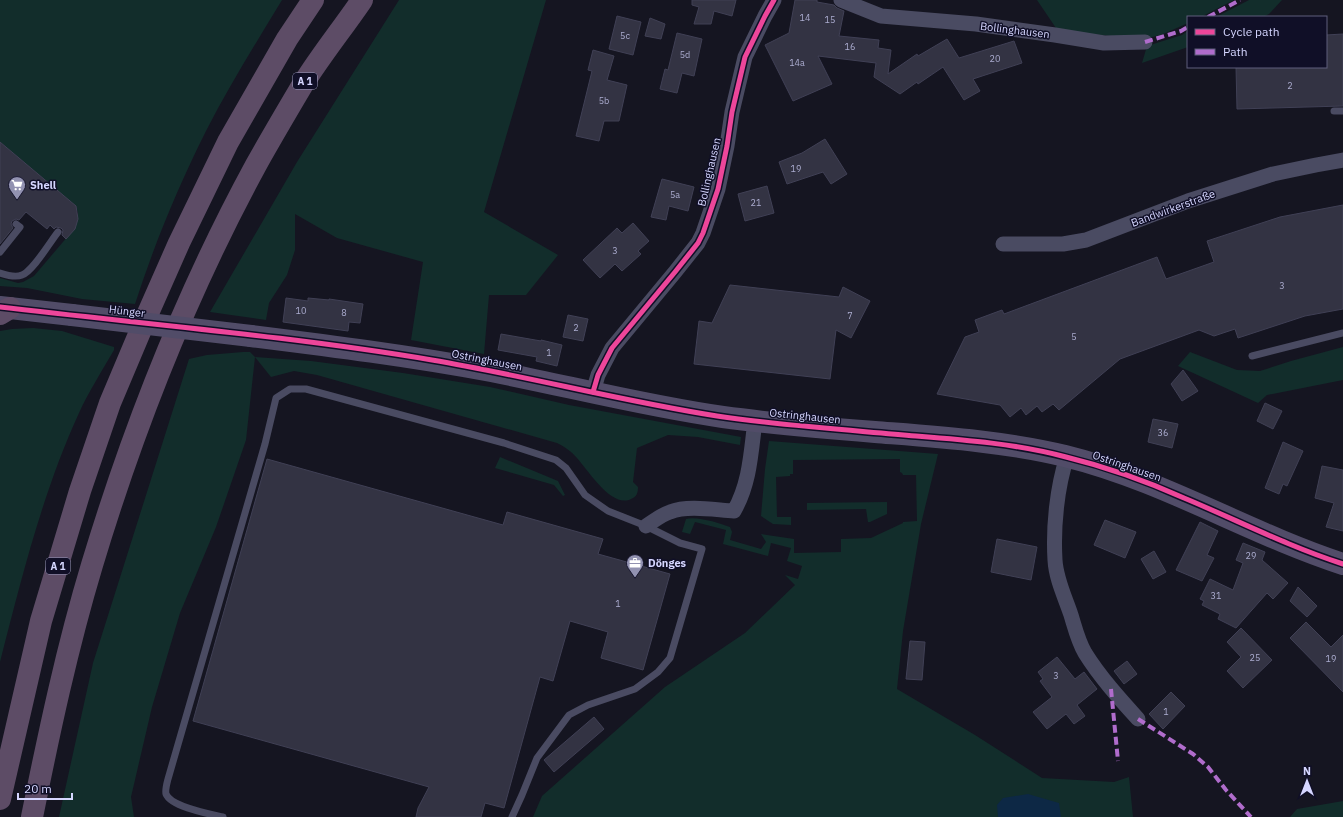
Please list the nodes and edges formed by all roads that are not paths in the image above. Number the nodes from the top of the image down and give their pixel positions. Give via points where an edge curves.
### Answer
1 (313, 0) edge
2 (362, 0) edge
3 (774, 0) edge
4 (841, 0) edge
5 (1145, 42) dead end
6 (1343, 110) edge
7 (1334, 111) dead end
8 (1343, 160) edge
9 (16, 224) dead end
10 (58, 232) dead end
11 (1003, 244) dead end
12 (0, 252) edge
13 (0, 272) edge
14 (3, 310) edge
15 (1343, 333) edge
16 (251, 336) joint
17 (1252, 356) dead end
18 (593, 392) junction
19 (756, 421) junction
20 (1067, 457) junction
21 (646, 526) junction
22 (1343, 564) edge
23 (1138, 719) dead end
24 (15, 732) junction
25 (0, 768) edge
26 (0, 799) edge
27 (32, 817) edge
28 (223, 817) edge
29 (512, 817) edge

1 - 24 highway, A 1 via 287,39 228,142 179,243 110,403 41,621
2 - 27 highway, A 1 via 304,83 256,166 200,280 144,411 101,538 74,629
3 - 18 street, Bollinghausen via 745,57 718,189 703,233 698,243 612,348 598,375
4 - 5 street, Bollinghausen via 881,16 976,24 1104,43
6 - 7 lane
8 - 11 street, Bandwirkerstraße via 1273,174 1188,201 1086,240 1064,244
9 - 12 lane via 20,227
10 - 13 lane via 29,271 21,276
14 - 16 main road, Hünger, bridge via 72,315
15 - 17 lane
16 - 18 main road, Ostringhausen via 434,360
18 - 19 main road, Ostringhausen via 682,410
19 - 20 main road, Ostringhausen via 987,442
19 - 21 street via 748,476 734,511 686,508 671,511
20 - 22 main road, Ostringhausen via 1120,472 1296,548
20 - 23 street via 1061,476 1057,510 1055,560 1058,578 1084,652
21 - 28 lane via 608,511 585,495 566,468 556,460 504,443 306,389 290,389 276,398 166,793 169,799 182,806
21 - 29 lane via 680,543 702,549 670,658 658,672 635,689 588,705 569,715 537,758
24 - 25 highway
24 - 26 highway, A 1

